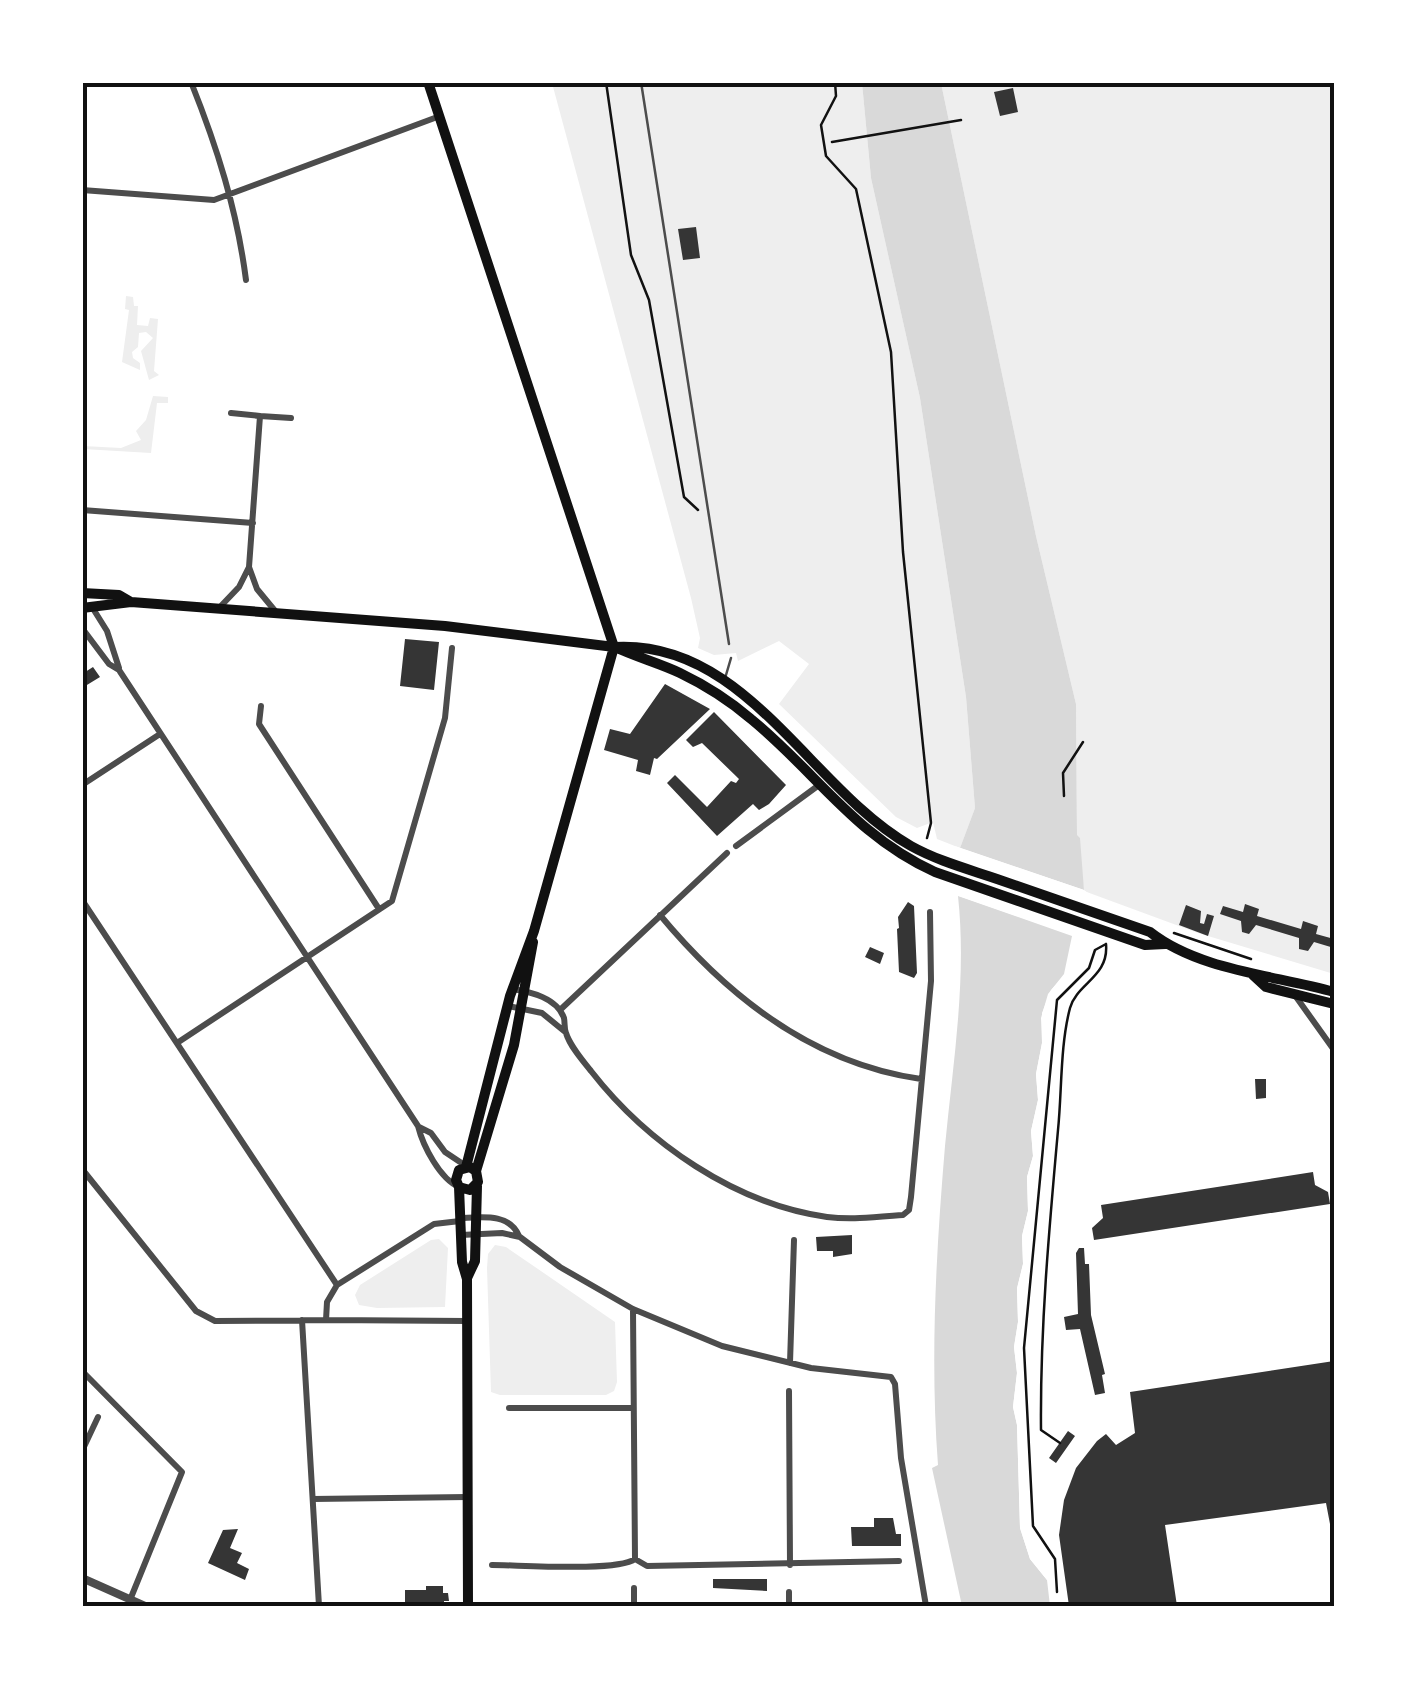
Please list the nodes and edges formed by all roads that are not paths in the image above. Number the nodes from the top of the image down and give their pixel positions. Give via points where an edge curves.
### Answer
1 (190, 82) edge
2 (428, 82) edge
3 (642, 82) edge
4 (440, 116) junction
5 (82, 190) edge
6 (231, 194) junction
7 (246, 280) dead end
8 (231, 413) dead end
9 (260, 416) junction
10 (291, 418) dead end
11 (82, 510) edge
12 (252, 522) junction
13 (249, 567) junction
14 (85, 602) edge
15 (219, 608) junction
16 (276, 612) junction
17 (82, 628) edge
18 (729, 644) dead end
19 (614, 647) junction
20 (452, 648) dead end
21 (731, 658) dead end
22 (119, 670) junction
23 (726, 675) dead end
24 (260, 706) dead end
25 (160, 734) junction
26 (82, 785) edge
27 (819, 785) junction
28 (736, 846) dead end
29 (728, 853) dead end
30 (82, 900) edge
31 (379, 910) junction
32 (930, 912) dead end
33 (660, 915) junction
34 (93, 916) junction
35 (82, 923) edge
36 (1165, 944) junction
37 (309, 957) junction
38 (1254, 976) junction
39 (1277, 977) junction
40 (519, 990) junction
41 (1331, 991) edge
42 (1294, 995) junction
43 (1308, 998) junction
44 (1334, 1004) edge
45 (508, 1006) junction
46 (521, 1009) junction
47 (560, 1010) junction
48 (1307, 1012) junction
49 (565, 1032) junction
50 (178, 1043) junction
51 (1334, 1050) edge
52 (922, 1079) junction
53 (418, 1126) junction
54 (82, 1169) edge
55 (471, 1169) junction
56 (476, 1186) junction
57 (459, 1187) junction
58 (476, 1218) junction
59 (457, 1220) junction
60 (475, 1234) junction
61 (461, 1235) junction
62 (520, 1237) junction
63 (794, 1240) dead end
64 (467, 1279) junction
65 (337, 1285) junction
66 (633, 1310) junction
67 (302, 1320) junction
68 (326, 1320) junction
69 (467, 1320) junction
70 (790, 1364) junction
71 (82, 1371) edge
72 (789, 1391) dead end
73 (509, 1408) dead end
74 (632, 1408) junction
75 (98, 1417) dead end
76 (82, 1452) edge
77 (468, 1497) junction
78 (313, 1499) junction
79 (635, 1559) junction
80 (899, 1561) dead end
81 (492, 1565) dead end
82 (790, 1565) junction
83 (82, 1578) edge
84 (634, 1588) dead end
85 (789, 1592) dead end
86 (130, 1600) junction
87 (145, 1606) edge
88 (319, 1606) edge
89 (468, 1606) edge
90 (634, 1606) edge
91 (789, 1606) edge
92 (926, 1606) edge

1 - 6 street
2 - 4 main road
3 - 18 lane
4 - 6 street
4 - 19 main road
5 - 6 street via 207,200
6 - 7 street
8 - 9 street
9 - 10 street
9 - 12 street
11 - 12 street
12 - 13 street
13 - 15 street
13 - 16 street
14 - 15 main road
14 - 22 street via 106,631
15 - 16 main road
16 - 19 main road
17 - 22 street
19 - 27 main road via 726,700
19 - 36 main road via 660,650 722,681 909,845 1150,932
19 - 40 main road
20 - 31 street via 445,718 392,901
21 - 23 lane
22 - 25 street
24 - 31 street via 259,724
25 - 26 street
25 - 37 street
27 - 28 street
27 - 36 main road via 882,843 914,862 1145,945
29 - 33 street
30 - 34 street
31 - 37 street
32 - 52 street
33 - 47 street
33 - 52 street via 738,996 810,1044
34 - 35 street
34 - 50 street
36 - 38 main road
37 - 50 street
37 - 53 street
38 - 39 main road
38 - 42 main road via 1266,988
39 - 41 main road
39 - 42 street
40 - 45 main road
40 - 46 main road
40 - 47 street
41 - 43 street
42 - 43 main road
42 - 48 street
43 - 44 main road
43 - 48 street
45 - 46 street
45 - 55 main road
46 - 49 street via 542,1013
46 - 55 main road
47 - 49 street
48 - 51 street
49 - 52 street via 632,1116 679,1155 755,1196 811,1214 907,1214
50 - 65 street
53 - 55 street
53 - 57 street via 448,1181
54 - 67 street via 202,1317
55 - 56 main road
55 - 57 main road via 456,1176
56 - 57 main road
56 - 58 main road
57 - 59 main road
58 - 59 street
58 - 60 main road
58 - 62 street via 504,1219
59 - 61 main road
59 - 65 street via 427,1228
60 - 61 street
60 - 62 street
60 - 64 main road
61 - 64 main road
62 - 66 street
63 - 70 street
64 - 69 main road
65 - 68 street
66 - 70 street via 698,1338
66 - 74 street
67 - 68 street
67 - 78 street
68 - 69 street
69 - 77 main road
70 - 92 street via 893,1380
71 - 86 street via 182,1472
72 - 82 street
73 - 74 street
74 - 79 street
75 - 76 street
77 - 78 street
77 - 89 main road
78 - 88 street
79 - 81 street via 595,1566
79 - 82 street via 647,1566
80 - 82 street
83 - 86 street
84 - 90 street
85 - 91 street
86 - 87 street

